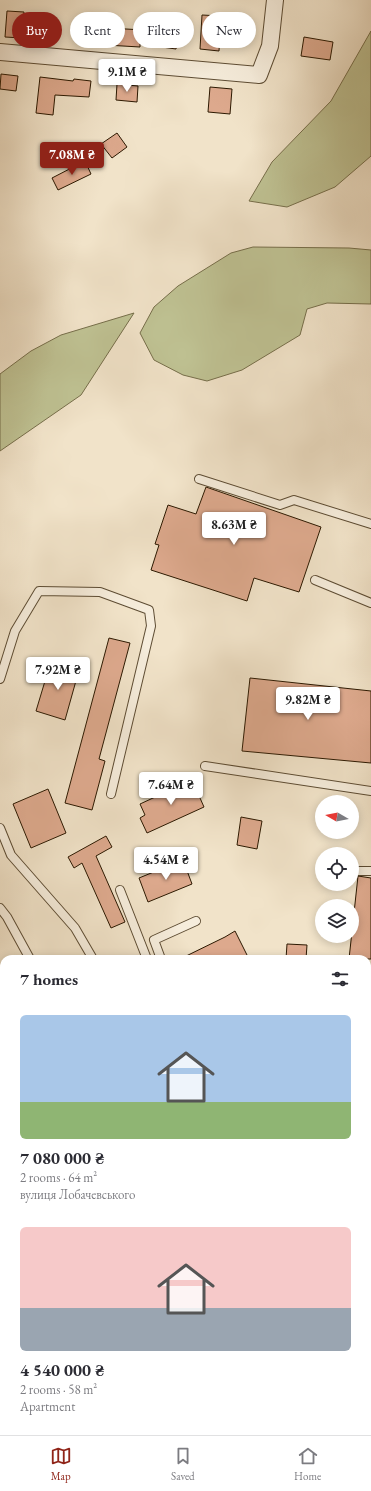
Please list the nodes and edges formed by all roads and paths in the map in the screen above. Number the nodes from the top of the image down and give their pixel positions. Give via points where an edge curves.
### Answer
1 (275, 0) edge
2 (0, 52) edge
3 (199, 479) dead end
4 (371, 524) edge
5 (315, 580) dead end
6 (371, 603) edge
7 (0, 679) edge
8 (205, 766) dead end
9 (371, 791) edge
10 (111, 794) dead end
11 (0, 828) edge
12 (359, 871) edge
13 (371, 871) edge
14 (120, 890) dead end
15 (0, 908) edge
16 (196, 921) dead end
17 (28, 955) edge
18 (91, 955) edge
19 (145, 955) edge
20 (160, 955) edge

1 - 2 street via 270,46 259,75
3 - 4 lane via 280,505 294,500
5 - 6 lane
7 - 10 lane via 15,631 40,591 100,592 149,610 151,626
8 - 9 lane
11 - 18 lane via 11,855 75,928
12 - 13 lane
14 - 19 lane
15 - 17 lane
16 - 20 lane via 154,940

